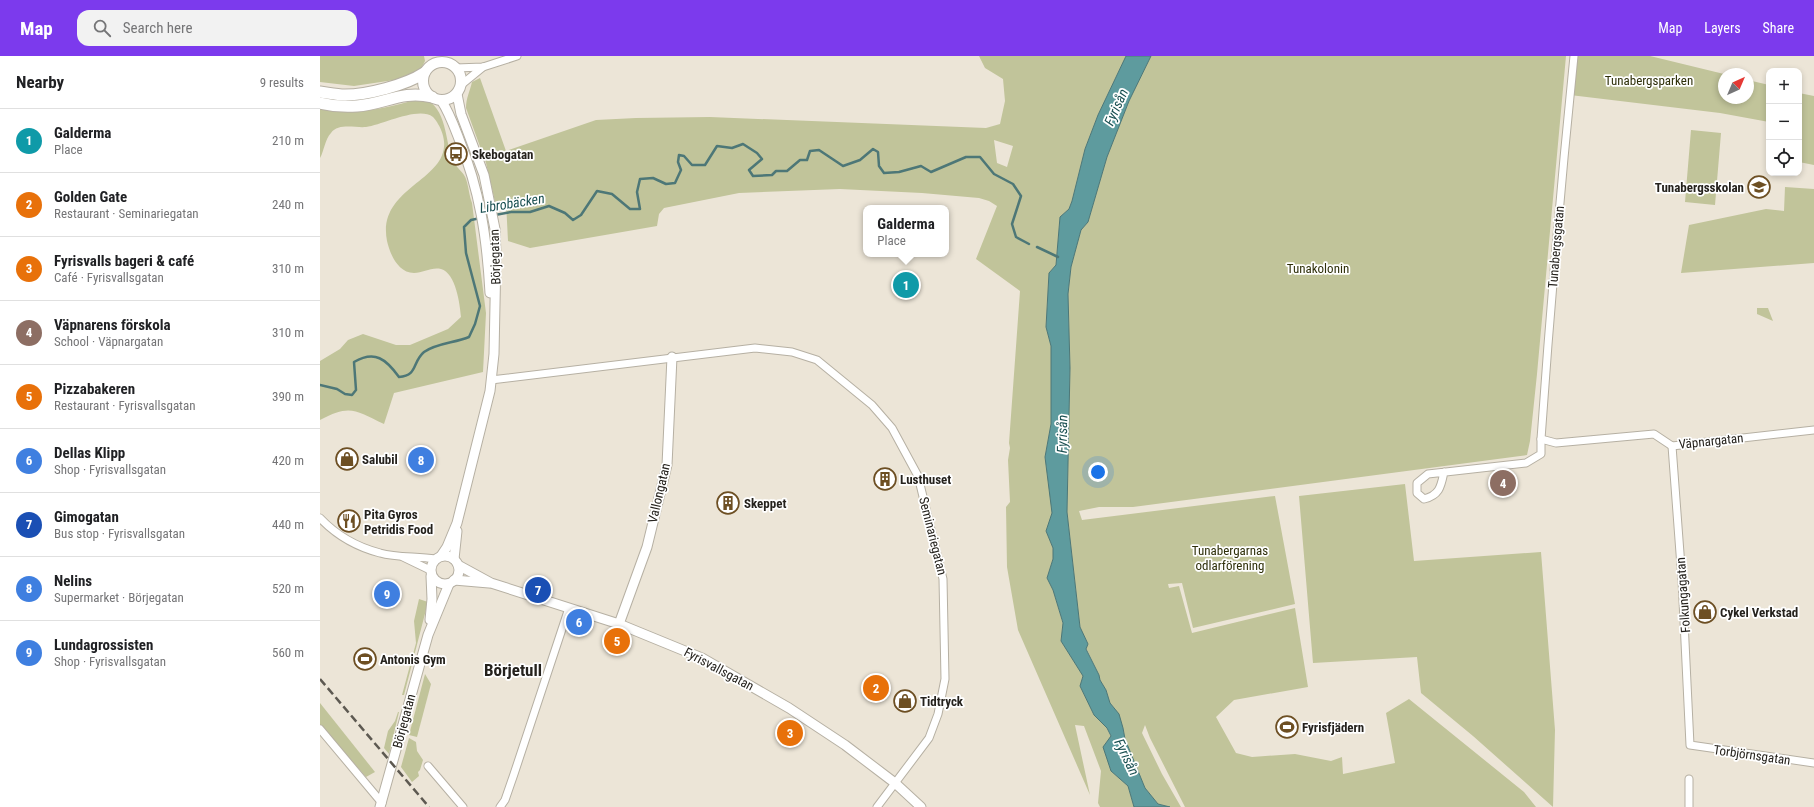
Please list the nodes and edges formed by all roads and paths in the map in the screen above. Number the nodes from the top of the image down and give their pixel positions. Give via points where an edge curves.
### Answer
1 (517, 56) edge
2 (1574, 56) edge
3 (452, 63) edge
4 (429, 65) edge
5 (483, 67) junction
6 (459, 89) junction
7 (320, 92) edge
8 (436, 99) junction
9 (320, 103) edge
10 (494, 354) junction
11 (672, 357) junction
12 (491, 380) junction
13 (1814, 430) edge
14 (1540, 439) junction
15 (1672, 446) junction
16 (1444, 472) dead end
17 (320, 518) edge
18 (457, 523) junction
19 (401, 556) junction
20 (438, 558) junction
21 (456, 562) junction
22 (431, 573) junction
23 (452, 582) junction
24 (491, 583) junction
25 (569, 608) junction
26 (619, 624) junction
27 (428, 635) junction
28 (321, 732) edge
29 (1690, 745) joint
30 (1814, 763) edge
31 (428, 766) dead end
32 (1689, 779) dead end
33 (894, 783) junction
34 (381, 805) edge
35 (463, 807) edge
36 (500, 807) edge
37 (877, 807) edge
38 (921, 807) edge
39 (1689, 807) edge

1 - 5 street
2 - 14 street, Tunabergsgatan
3 - 4 main road via 442,61
3 - 5 street
3 - 6 main road via 461,76
4 - 7 main road via 403,84 345,95
4 - 8 main road via 423,78 425,89
5 - 6 street
6 - 8 main road via 447,99
6 - 10 street, Börjegatan via 461,114 484,175 495,229
8 - 9 main road via 410,94 358,106
8 - 10 street, Börjegatan via 451,118 466,156 481,207
10 - 12 street, Börjegatan
11 - 12 street, Seminariegatan
11 - 26 street, Vallongatan via 667,465 647,547
11 - 33 street, Seminariegatan via 755,348 792,352 817,360 872,405 892,428 918,476 944,579 945,679 938,714 929,738
12 - 18 street, Börjegatan
13 - 15 street, Väpnargatan
14 - 15 street, Väpnargatan via 1556,443 1654,434
14 - 16 street, Tunabergsgatan via 1541,454 1526,463
15 - 29 street, Folkungagatan
17 - 19 street via 332,531 352,543 381,554
18 - 20 street, Börjegatan via 450,542
18 - 21 street, Börjegatan
19 - 20 street
19 - 22 street
20 - 21 street via 447,556
20 - 22 street via 432,564
21 - 23 street via 459,572
21 - 24 street, Fyrisvallsgatan
22 - 23 street via 440,584
22 - 27 street, Börjegatan via 432,599
23 - 24 street, Fyrisvallsgatan
23 - 27 street, Börjegatan
24 - 25 street, Fyrisvallsgatan
25 - 26 street, Fyrisvallsgatan
25 - 36 street via 505,800
26 - 33 street, Fyrisvallsgatan via 693,654 775,700 845,746
27 - 34 street, Börjegatan
28 - 34 street
29 - 30 street, Torbjörnsgatan
31 - 35 street
32 - 39 street
33 - 37 street, Seminariegatan
33 - 38 street, Fyrisvallsgatan

